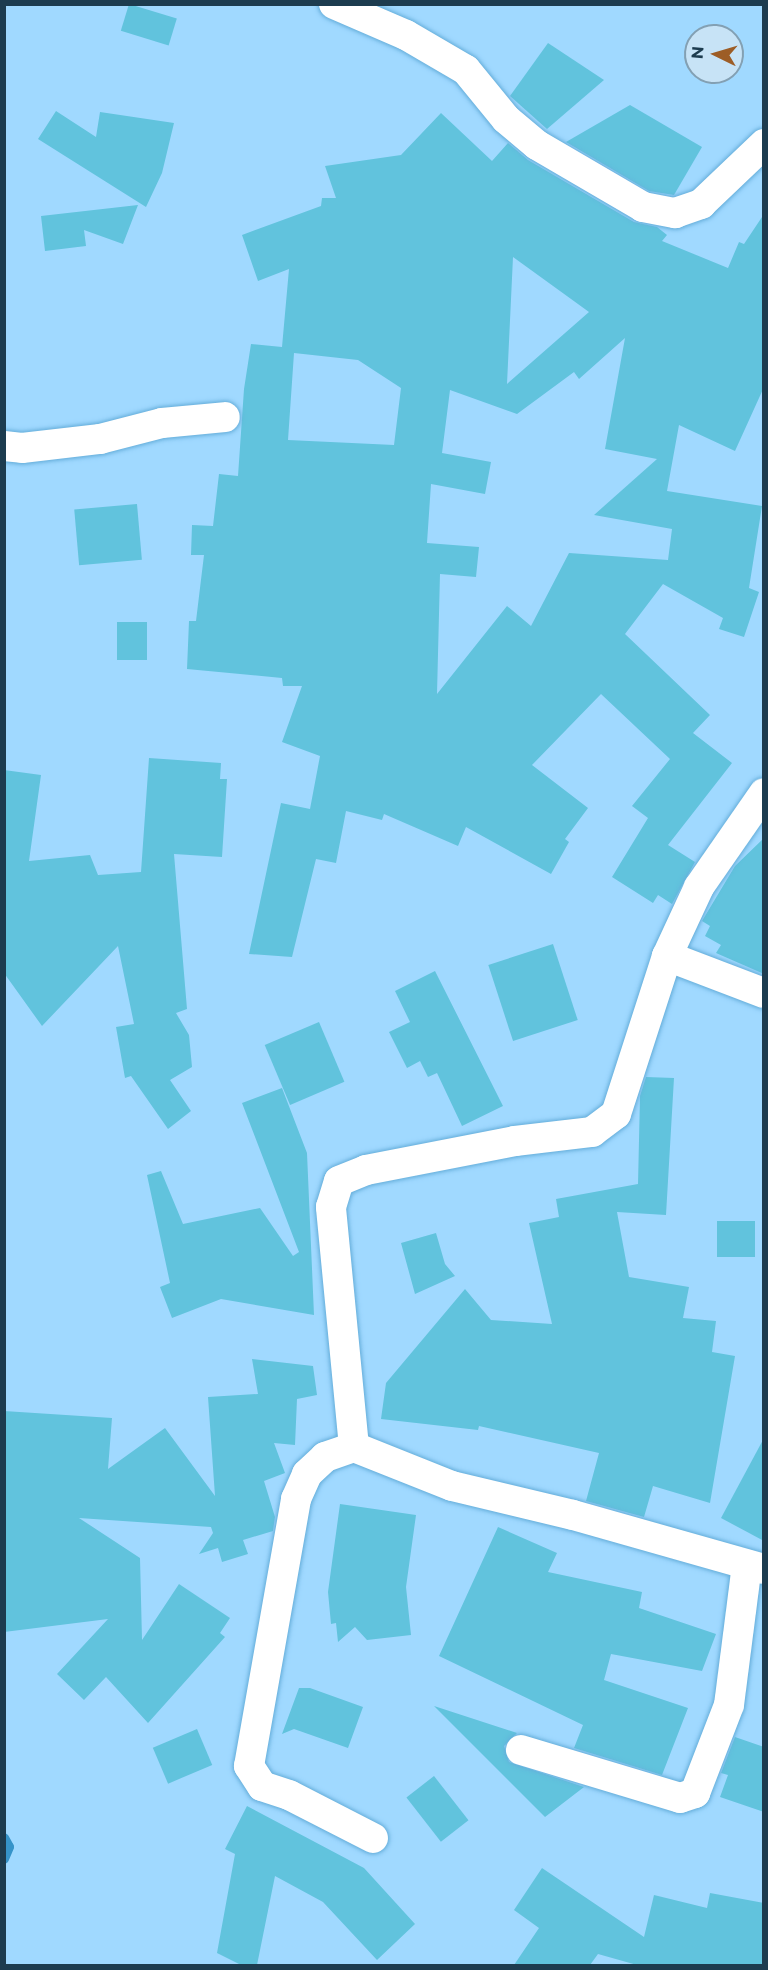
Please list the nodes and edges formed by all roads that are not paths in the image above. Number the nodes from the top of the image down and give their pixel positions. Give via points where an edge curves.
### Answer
1 (334, 4) edge
2 (764, 144) edge
3 (225, 417) dead end
4 (4, 446) edge
5 (764, 793) edge
6 (667, 956) junction
7 (764, 993) edge
8 (354, 1447) junction
9 (755, 1567) edge
10 (521, 1750) dead end
11 (373, 1838) dead end

1 - 2 street via 406,35 466,70 506,119 537,145 642,207 675,213 701,204
3 - 4 street via 162,423 100,439 22,448
5 - 6 street via 699,887
6 - 7 street
6 - 8 street via 616,1114 592,1132 515,1141 366,1170 339,1181 331,1207
8 - 9 street via 452,1486 584,1518
8 - 11 street via 325,1457 307,1473 296,1499 249,1766 262,1786 290,1795
9 - 10 street via 729,1705 695,1793 680,1798

